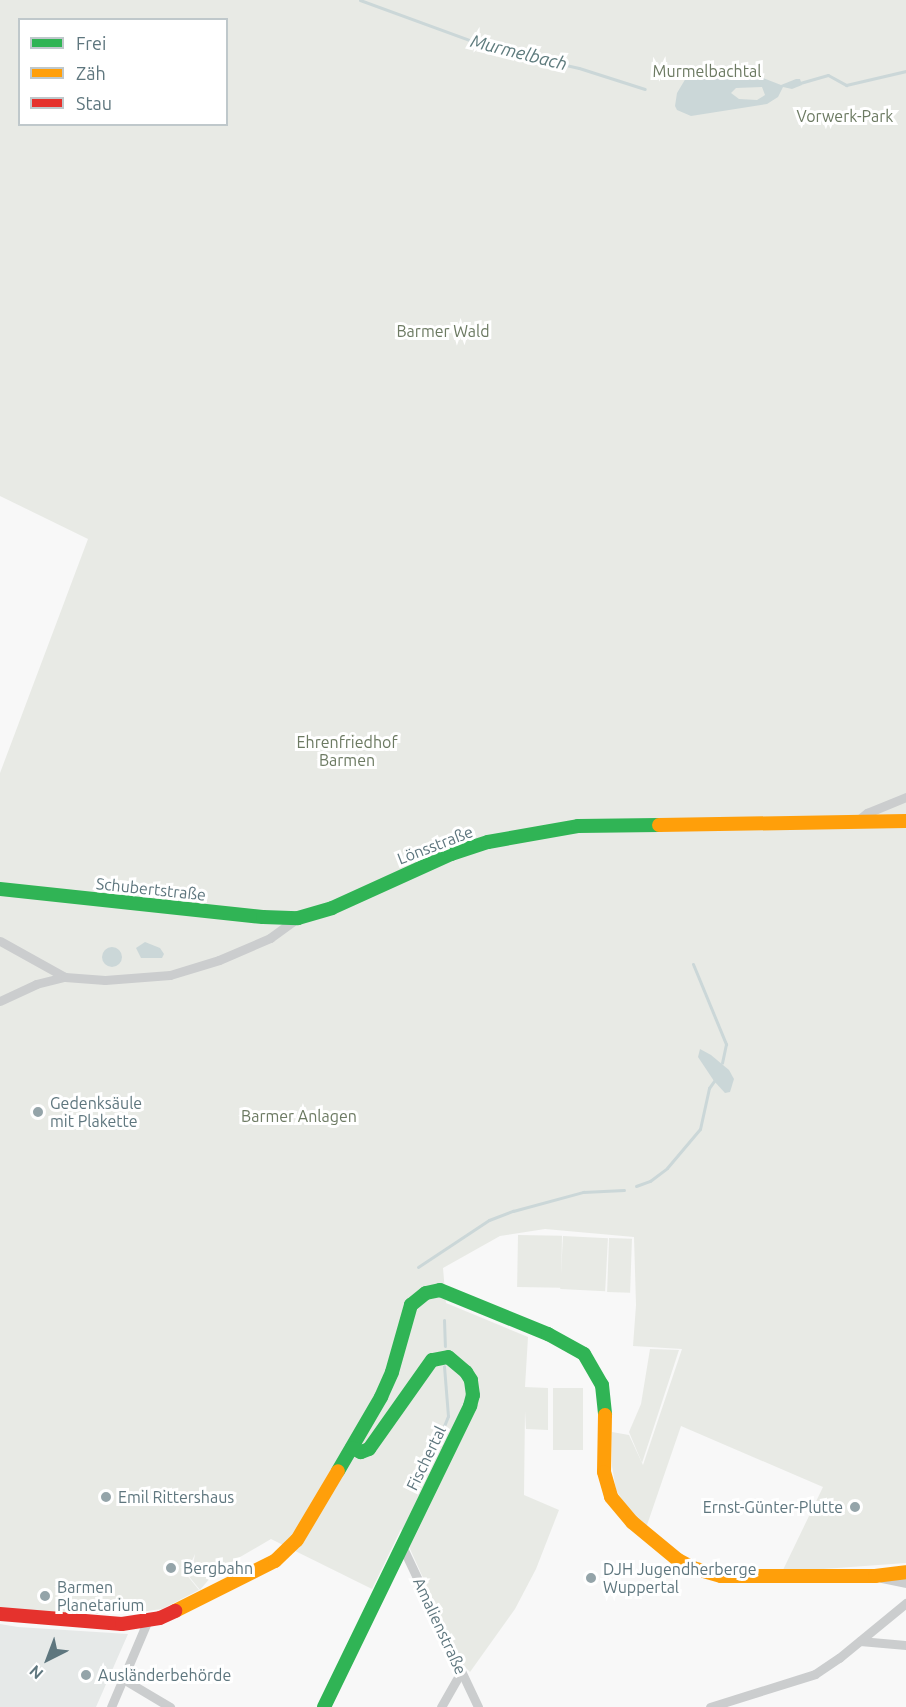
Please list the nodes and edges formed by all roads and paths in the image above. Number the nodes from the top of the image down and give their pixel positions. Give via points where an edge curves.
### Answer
1 (906, 797) edge
2 (856, 821) junction
3 (906, 821) edge
4 (0, 889) edge
5 (298, 918) junction
6 (0, 941) edge
7 (65, 977) junction
8 (0, 1001) edge
9 (352, 1448) junction
10 (402, 1546) junction
11 (906, 1572) edge
12 (875, 1576) junction
13 (906, 1583) edge
14 (906, 1603) edge
15 (0, 1614) edge
16 (148, 1620) junction
17 (860, 1641) junction
18 (906, 1645) edge
19 (461, 1671) junction
20 (123, 1679) junction
21 (111, 1707) edge
22 (170, 1707) edge
23 (324, 1707) edge
24 (441, 1707) edge
25 (478, 1707) edge
26 (710, 1707) edge

1 - 2 street
2 - 3 street, Lönsstraße
2 - 5 street, Lönsstraße via 578,826 488,842 451,854 332,908
4 - 5 street, Schubertstraße
5 - 7 street, Lönsstraße via 270,938 170,975 105,980
6 - 7 street
7 - 8 street, Lönsstraße via 36,984
9 - 10 street, Fischertal via 361,1452 369,1449 432,1360 448,1357 471,1380 470,1406
9 - 12 street via 392,1372 411,1305 426,1293 450,1292 585,1354 602,1385 604,1472 611,1497 632,1522 678,1560 721,1576
9 - 16 street via 297,1540 283,1556 210,1594
10 - 19 street, Amalienstraße
10 - 23 street, Fischertal
11 - 12 street
12 - 13 street
14 - 17 street
15 - 16 street via 122,1624
16 - 20 street
17 - 18 street
17 - 26 street via 801,1680
19 - 24 street
19 - 25 street, Amalienstraße
20 - 21 street
20 - 22 street

